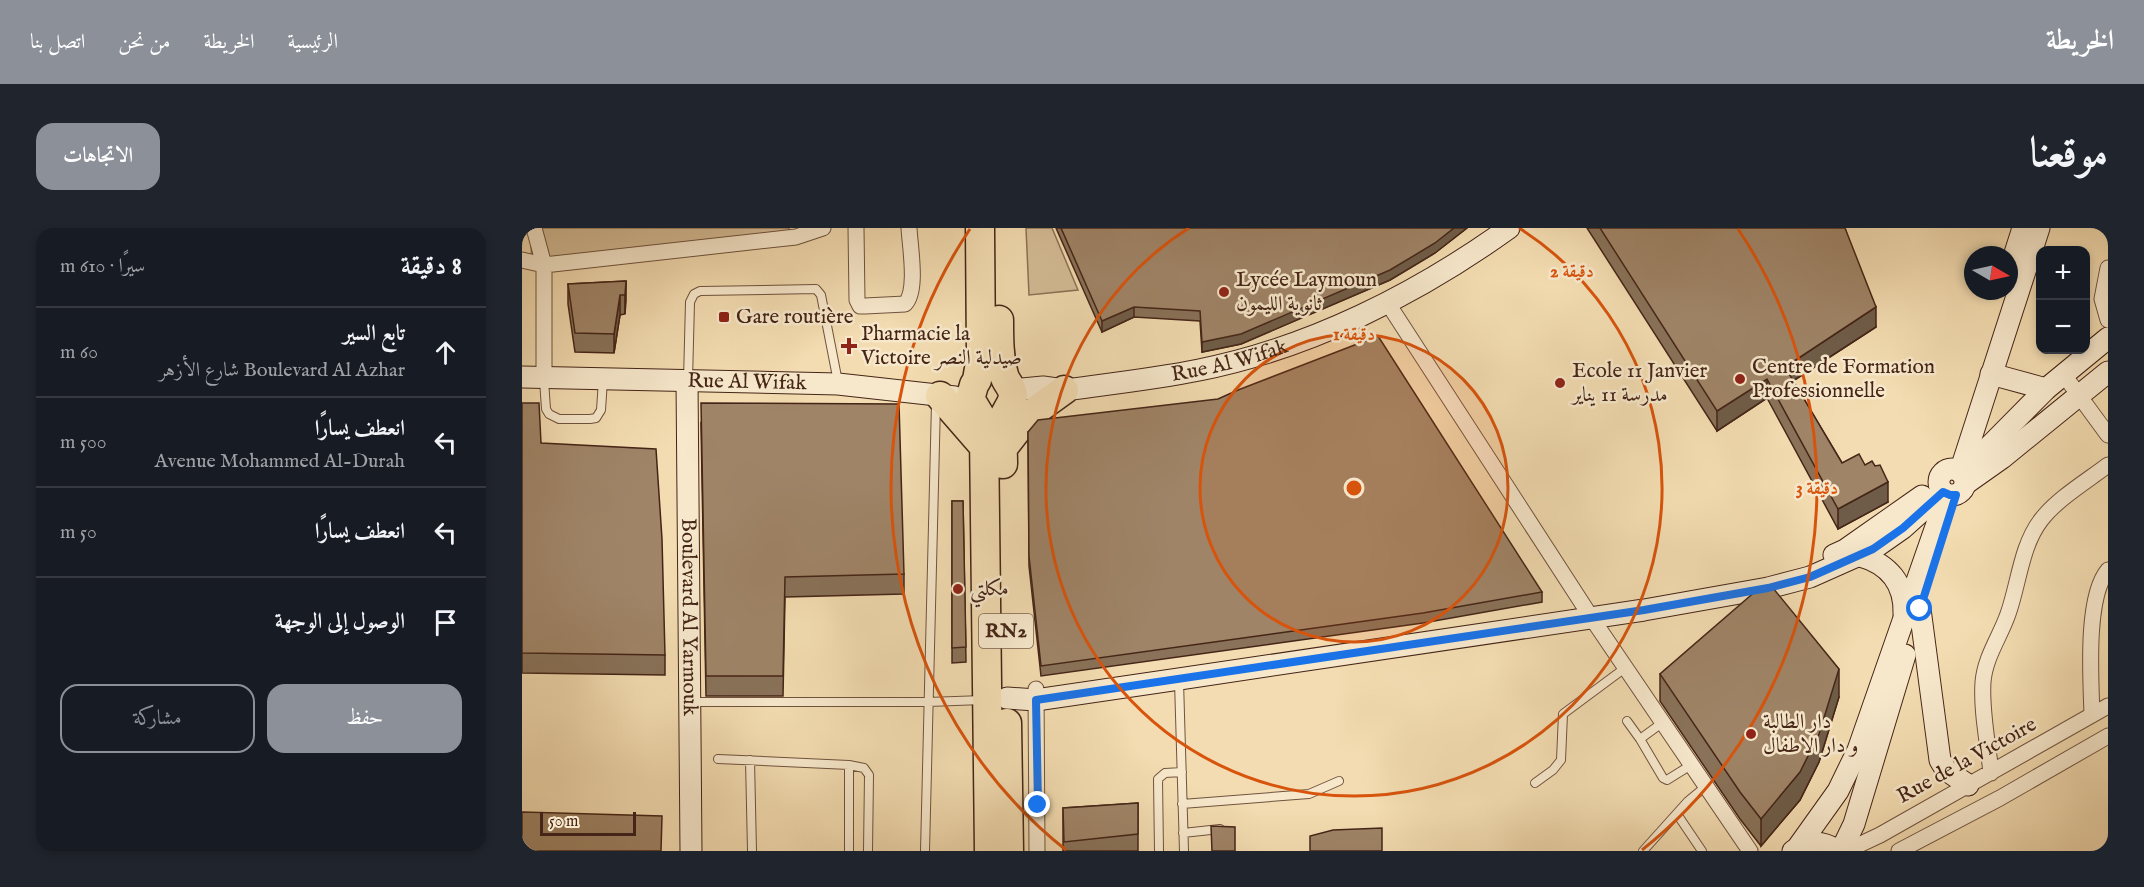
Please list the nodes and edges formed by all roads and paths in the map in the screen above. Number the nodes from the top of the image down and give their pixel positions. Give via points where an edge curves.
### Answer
1 (534, 228) edge
2 (823, 228) edge
3 (856, 228) edge
4 (909, 228) edge
5 (980, 228) edge
6 (998, 228) edge
7 (1509, 228) edge
8 (2023, 228) edge
9 (2039, 228) edge
10 (2017, 246) edge
11 (522, 260) edge
12 (544, 265) junction
13 (2108, 268) edge
14 (2001, 300) edge
15 (1387, 302) junction
16 (2108, 320) edge
17 (2108, 338) edge
18 (2108, 372) edge
19 (1992, 374) junction
20 (2064, 375) junction
21 (522, 377) edge
22 (544, 377) junction
23 (603, 379) junction
24 (687, 381) junction
25 (838, 384) junction
26 (2046, 389) junction
27 (1064, 390) junction
28 (938, 396) junction
29 (994, 396) junction
30 (2079, 396) junction
31 (2108, 435) edge
32 (993, 448) junction
33 (2108, 465) edge
34 (1952, 483) junction
35 (1860, 556) junction
36 (2108, 570) edge
37 (1587, 612) junction
38 (1912, 613) junction
39 (1625, 668) junction
40 (1178, 673) junction
41 (1036, 694) junction
42 (997, 699) junction
43 (690, 702) junction
44 (928, 702) junction
45 (2108, 706) edge
46 (2092, 715) junction
47 (1626, 721) dead end
48 (1662, 723) junction
49 (2108, 736) edge
50 (1640, 739) junction
51 (718, 759) dead end
52 (750, 760) junction
53 (849, 765) junction
54 (1691, 765) junction
55 (1182, 772) junction
56 (1991, 773) junction
57 (1339, 781) dead end
58 (1535, 783) dead end
59 (1968, 785) junction
60 (1705, 787) junction
61 (1182, 804) junction
62 (1677, 814) junction
63 (1226, 828) edge
64 (1183, 833) junction
65 (1796, 849) edge
66 (691, 851) edge
67 (752, 851) edge
68 (849, 851) edge
69 (868, 851) edge
70 (925, 851) edge
71 (989, 851) edge
72 (1009, 851) edge
73 (1037, 851) edge
74 (1159, 851) edge
75 (1184, 851) edge
76 (1643, 851) edge
77 (1702, 851) edge
78 (1750, 851) edge
79 (1839, 851) edge
80 (1846, 851) edge
81 (1899, 851) edge

1 - 12 street
2 - 12 street via 796,237
3 - 4 street via 860,306 904,304 908,300
5 - 29 highway, RN2 via 981,347
6 - 29 highway, RN2 via 999,339
7 - 15 street, Rue Al Wifak
8 - 10 street
9 - 19 street
11 - 12 street
12 - 22 street
13 - 16 street via 2102,299
14 - 34 street
15 - 27 street, Rue Al Wifak via 1315,335 1249,358 1162,377
15 - 37 street
17 - 20 street
18 - 30 street
19 - 26 street
19 - 34 street
20 - 26 street
20 - 30 street
21 - 22 street, Rue Al Wifak
22 - 23 street, Rue Al Wifak
22 - 23 lane via 546,409 559,419 590,419 599,415
23 - 24 street, Rue Al Wifak
24 - 25 street, Rue Al Wifak
24 - 25 lane via 690,302 694,294 816,290 821,295
24 - 43 street, Boulevard Al Yarmouk
25 - 28 street, Rue Al Wifak
26 - 34 street
27 - 29 street, Rue Al Wifak via 1025,403
27 - 32 highway
28 - 29 street, Rue Al Wifak
28 - 32 highway
28 - 44 lane
29 - 32 highway, RN2 via 984,429
30 - 31 street
30 - 34 street via 2002,458
32 - 42 highway, RN2
33 - 56 street via 2047,513 2028,544 2009,612 1984,674
34 - 35 street via 1903,528
34 - 37 street via 1845,550 1808,566
34 - 38 street
35 - 37 street via 1810,577 1768,588
35 - 38 street via 1885,567
36 - 46 street via 2098,590 2092,626
37 - 39 street
37 - 40 street
38 - 59 street via 1940,760 1946,770
38 - 65 street via 1838,791
38 - 79 street via 1854,824
39 - 48 street
39 - 58 lane via 1563,714 1561,760
40 - 41 street
40 - 55 lane
41 - 42 street
41 - 73 street
42 - 44 lane
42 - 71 highway, RN2
42 - 72 highway, RN2
43 - 44 lane
43 - 66 street, Boulevard Al Yarmouk
44 - 70 lane
45 - 46 street, Rue de la Victoire
46 - 56 street, Rue de la Victoire
47 - 50 lane
48 - 50 lane
48 - 54 street
49 - 81 street
50 - 54 lane via 1663,778 1667,780
51 - 52 lane
52 - 53 lane
52 - 67 lane
53 - 68 lane
53 - 69 lane via 864,768 869,775
54 - 60 street
55 - 61 lane
55 - 74 lane via 1158,779
56 - 59 street, Rue de la Victoire
57 - 61 lane via 1309,794
59 - 80 street, Rue de la Victoire
60 - 62 lane
60 - 78 street
61 - 64 lane
62 - 76 lane
62 - 77 lane
63 - 64 lane
64 - 75 lane
65 - 79 street via 1815,843

